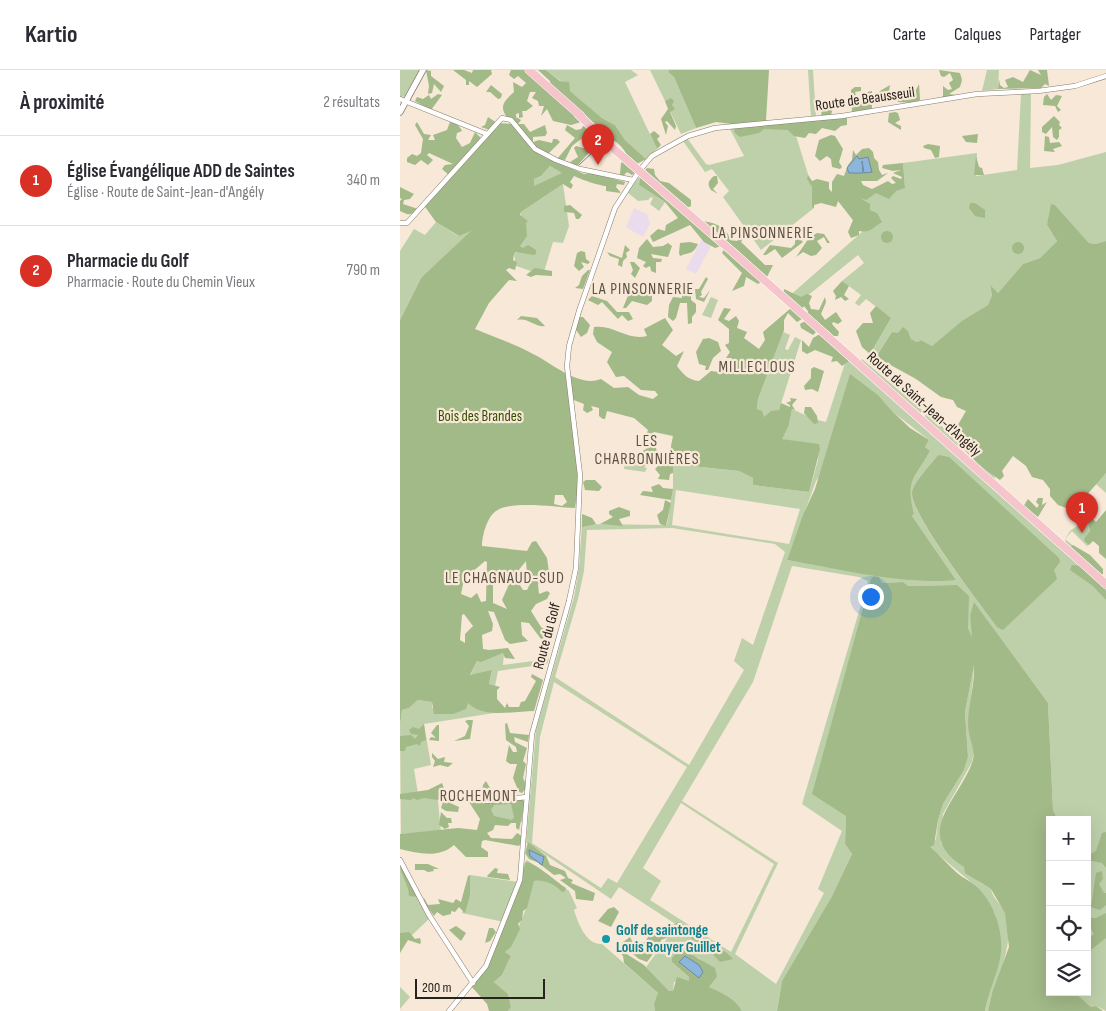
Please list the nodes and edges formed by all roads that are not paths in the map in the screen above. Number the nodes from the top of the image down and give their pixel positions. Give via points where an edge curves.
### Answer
1 (424, 70) edge
2 (529, 70) edge
3 (1106, 76) edge
4 (403, 100) edge
5 (400, 112) edge
6 (487, 134) junction
7 (641, 169) junction
8 (633, 180) junction
9 (400, 223) edge
10 (1106, 584) edge
11 (527, 797) junction
12 (486, 801) dead end
13 (400, 860) edge
14 (473, 983) junction
15 (449, 1011) edge

1 - 4 street
2 - 7 main road, Route de Saint-Jean-d'Angély
3 - 7 street, Route de Beausseuil via 1075,86 1038,91 977,94 842,116 715,128 688,136 668,147 652,156
4 - 5 street
4 - 6 street
6 - 8 street via 502,118 511,120 531,146 545,155 580,169
6 - 9 street via 407,223
7 - 8 street, Route du Golf
7 - 10 main road, Route de Saint-Jean-d'Angély
8 - 11 street, Route du Golf via 615,208 578,311 569,346 567,366 580,475 576,568 570,601 532,734
11 - 12 street
11 - 14 street, Route du Golf via 520,880 486,966
13 - 14 street via 429,915
14 - 15 street, Route du Golf

